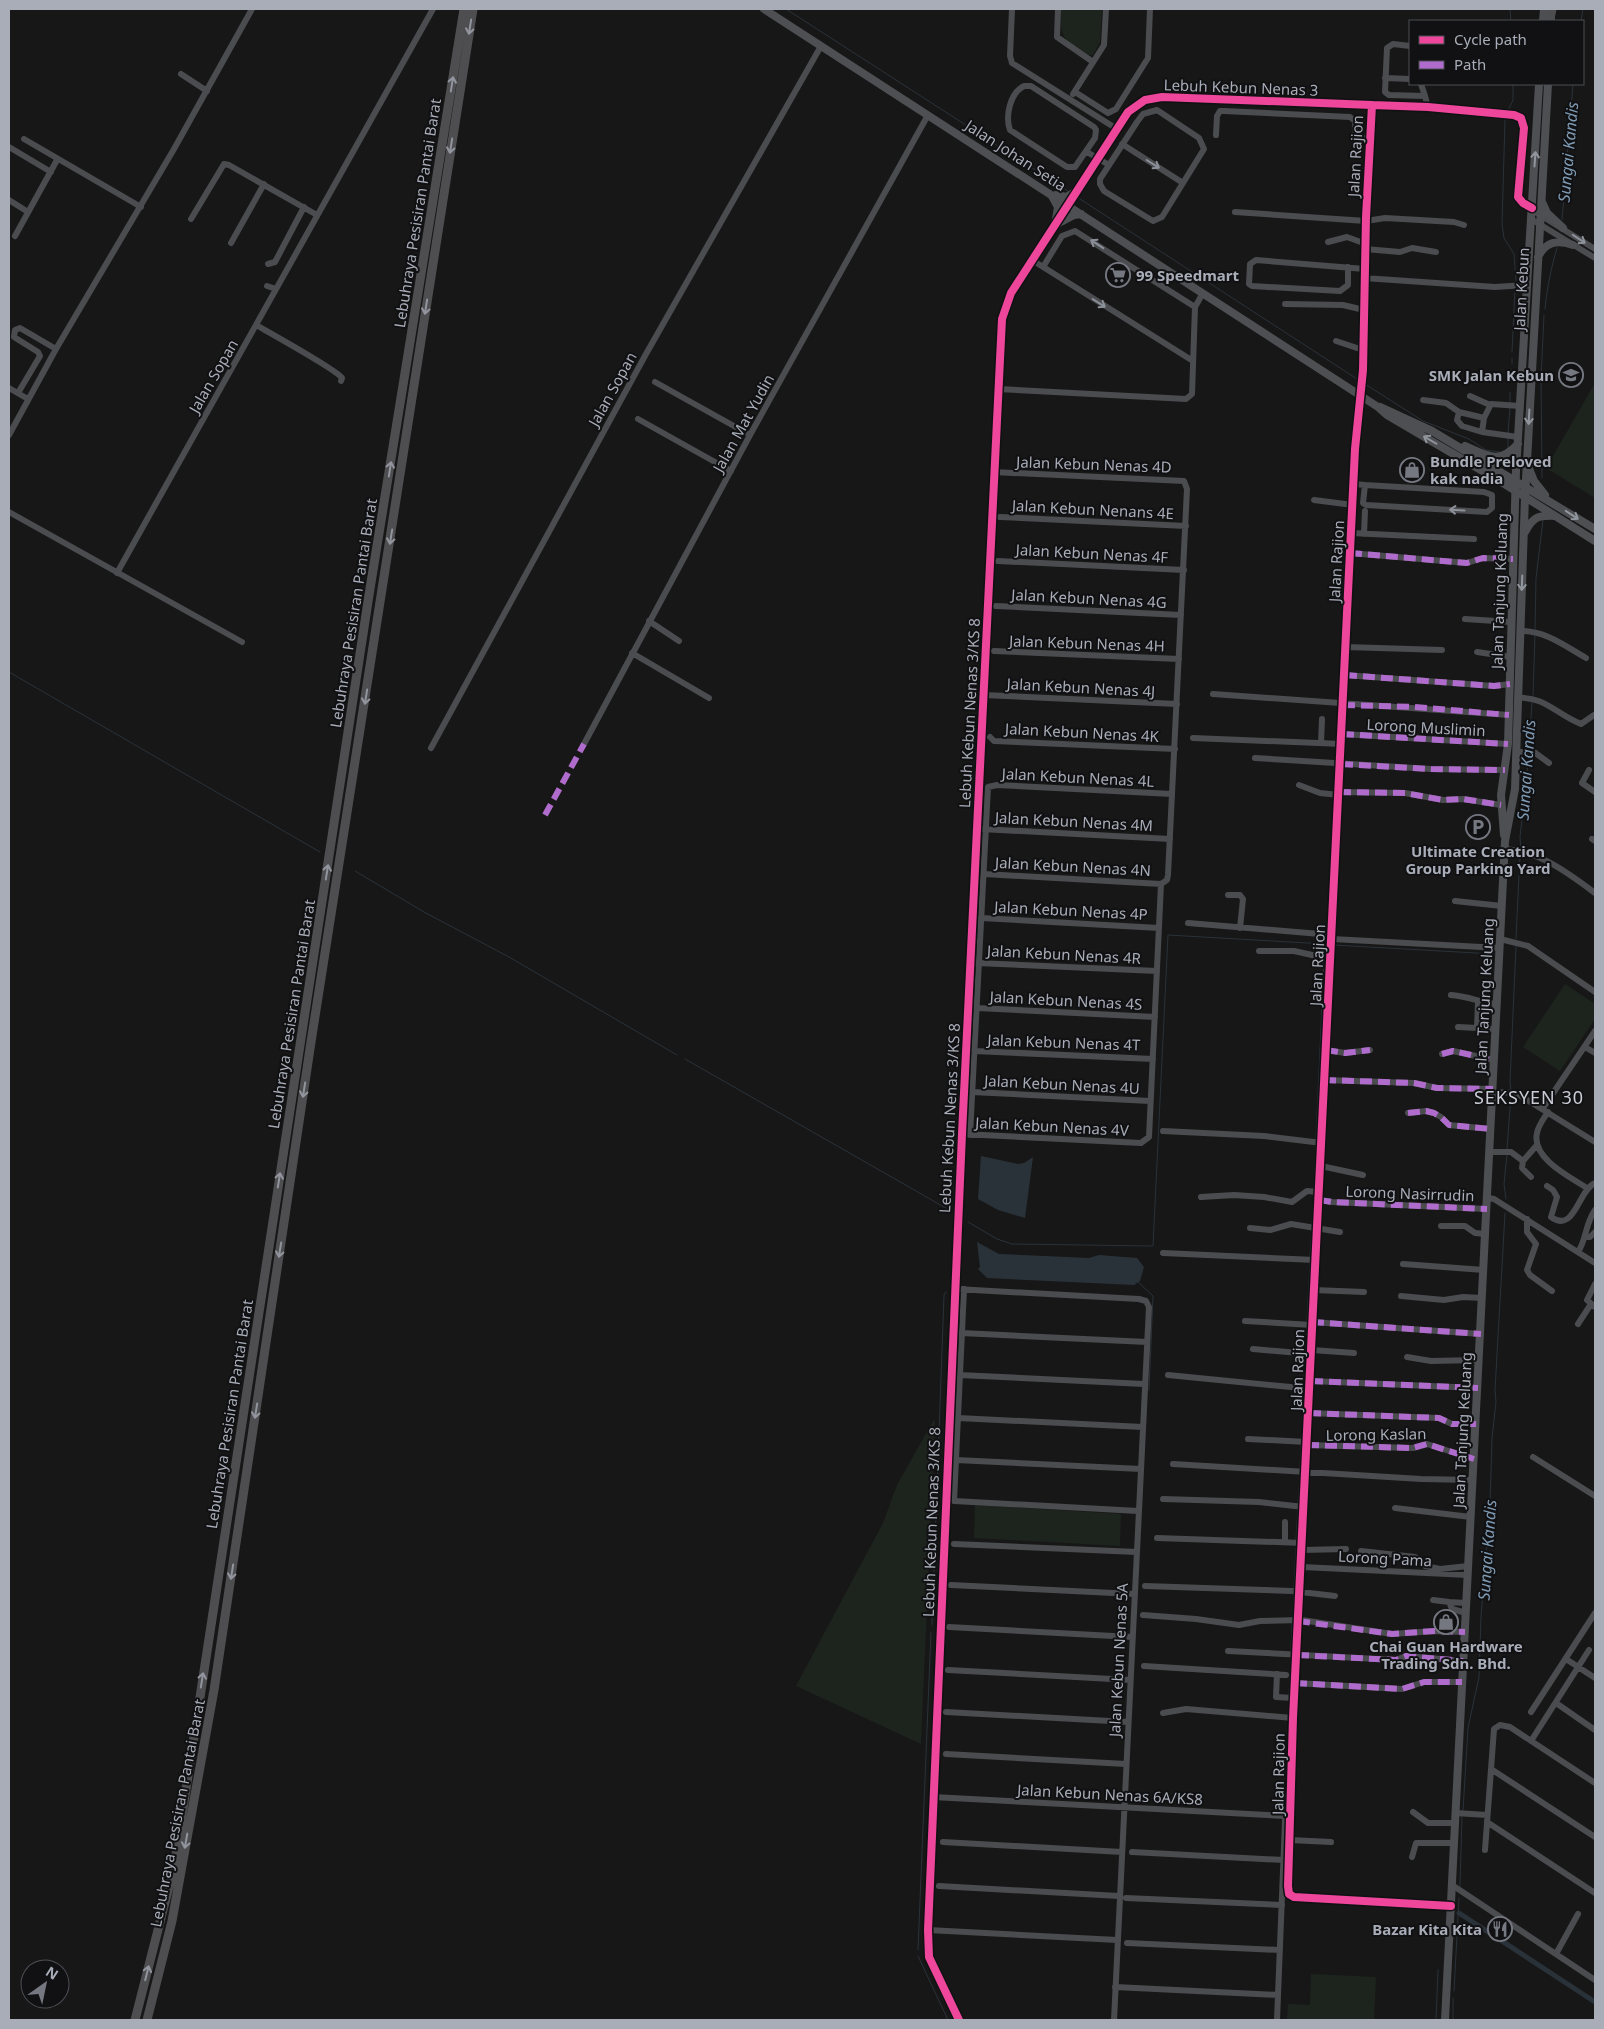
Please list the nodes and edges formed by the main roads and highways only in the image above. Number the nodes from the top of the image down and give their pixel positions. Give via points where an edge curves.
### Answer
1 (464, 9) edge
2 (473, 9) edge
3 (764, 9) edge
4 (463, 46) junction
5 (1539, 85) edge
6 (1548, 85) edge
7 (1051, 194) junction
8 (1540, 197) junction
9 (1081, 214) junction
10 (1563, 228) road end
11 (1573, 245) road end
12 (1536, 263) junction
13 (1378, 407) junction
14 (1438, 435) junction
15 (1518, 440) junction
16 (1527, 462) junction
17 (1516, 481) junction
18 (1526, 486) junction
19 (1516, 491) junction
20 (1525, 497) junction
21 (1549, 500) junction
22 (1557, 516) junction
23 (1595, 529) edge
24 (1524, 534) junction
25 (1595, 541) edge
26 (1505, 770) junction
27 (1516, 770) junction
28 (1505, 845) junction
29 (135, 2020) edge
30 (147, 2020) edge
31 (1445, 2020) edge

1 - 4 highway, Lebuhraya Pesisiran Pantai Barat
2 -> 4 highway, Lebuhraya Pesisiran Pantai Barat
3 - 7 main road, Jalan Johan Setia
29 -> 4 highway, Lebuhraya Pesisiran Pantai Barat via 174,1867 370,595
4 -> 30 highway, Lebuhraya Pesisiran Pantai Barat via 214,1690 172,1921
15 -> 5 main road, Jalan Kebun
6 - 8 main road, Jalan Kebun
7 - 9 main road, Jalan Johan Setia
7 - 9 main road via 1066,197 1077,192 1076,206
7 - 9 main road via 1058,207 1055,225
8 - 10 main road via 1547,213
8 - 12 main road, Jalan Kebun
9 - 13 main road, Jalan Johan Setia
11 - 12 main road via 1552,242 1542,250
12 -> 16 main road, Jalan Kebun
13 - 14 main road, Jalan Johan Setia
19 -> 13 main road, Jalan Johan Setia via 1386,415
14 - 15 main road via 1491,457 1508,455
14 - 17 main road, Jalan Johan Setia
15 - 17 main road, Jalan Kebun
16 - 18 main road, Jalan Kebun
16 - 21 main road via 1534,481
17 - 18 main road, Jalan Johan Setia
17 - 19 main road, Jalan Kebun
18 - 20 main road, Jalan Kebun
18 - 21 main road, Jalan Johan Setia
19 - 20 main road, Jalan Johan Setia
19 - 26 main road, Jalan Tanjung Keluang
20 - 22 main road, Jalan Johan Setia
20 - 24 main road, Jalan Tanjung Keluang
21 -> 23 main road, Jalan Johan Setia
22 - 24 main road via 1534,518
22 - 25 main road, Jalan Johan Setia
24 -> 27 main road, Jalan Tanjung Keluang via 1525,631
26 - 27 main road via 1505,788 1509,793 1512,792
26 - 28 main road, Jalan Tanjung Keluang via 1501,805
27 - 28 main road, Jalan Tanjung Keluang
28 - 31 main road, Jalan Tanjung Keluang via 1484,1270 1479,1298 1478,1388 1468,1480 1471,1516 1468,1566 1464,1575 1466,1613 1461,1632 1458,1682 1460,1814 1455,1823

